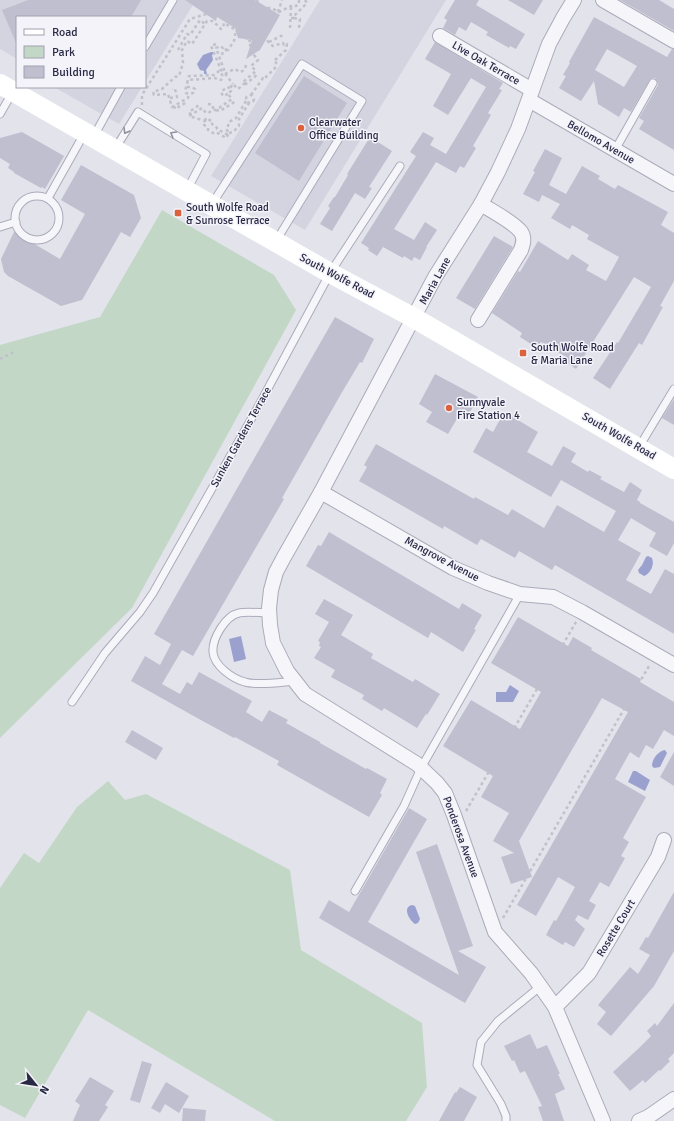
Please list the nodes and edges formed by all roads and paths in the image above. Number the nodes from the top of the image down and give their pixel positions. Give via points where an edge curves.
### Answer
1 (173, 0) edge
2 (258, 0) edge
3 (282, 0) edge
4 (300, 0) edge
5 (305, 0) edge
6 (574, 0) edge
7 (603, 0) edge
8 (291, 1) dead end
9 (292, 5) junction
10 (278, 12) junction
11 (292, 18) junction
12 (205, 24) junction
13 (290, 28) dead end
14 (299, 28) dead end
15 (240, 29) junction
16 (236, 30) junction
17 (285, 34) dead end
18 (258, 36) junction
19 (440, 36) dead end
20 (246, 39) dead end
21 (674, 41) edge
22 (269, 42) junction
23 (216, 44) dead end
24 (146, 45) edge
25 (178, 50) dead end
26 (226, 50) junction
27 (255, 52) junction
28 (222, 55) dead end
29 (246, 65) dead end
30 (224, 74) junction
31 (258, 74) dead end
32 (187, 83) junction
33 (245, 83) junction
34 (653, 83) dead end
35 (233, 84) junction
36 (187, 87) junction
37 (7, 88) edge
38 (120, 88) edge
39 (230, 88) junction
40 (172, 89) dead end
41 (189, 94) junction
42 (228, 94) junction
43 (251, 95) junction
44 (530, 95) junction
45 (170, 98) junction
46 (187, 102) dead end
47 (248, 102) junction
48 (208, 104) dead end
49 (199, 105) dead end
50 (174, 106) junction
51 (215, 110) junction
52 (0, 114) edge
53 (142, 115) junction
54 (191, 115) junction
55 (205, 121) junction
56 (233, 126) junction
57 (228, 134) junction
58 (89, 135) junction
59 (114, 149) junction
60 (615, 150) junction
61 (400, 166) dead end
62 (674, 184) edge
63 (187, 190) junction
64 (48, 198) junction
65 (481, 204) junction
66 (212, 205) junction
67 (16, 222) junction
68 (0, 227) edge
69 (276, 242) junction
70 (330, 273) junction
71 (414, 318) junction
72 (478, 320) dead end
73 (14, 352) dead end
74 (0, 359) edge
75 (674, 389) edge
76 (639, 448) junction
77 (674, 468) edge
78 (321, 492) junction
79 (284, 556) joint
80 (520, 594) junction
81 (582, 612) junction
82 (270, 614) junction
83 (655, 655) junction
84 (674, 665) edge
85 (295, 681) junction
86 (72, 702) dead end
87 (421, 768) junction
88 (458, 826) junction
89 (664, 840) dead end
90 (355, 891) dead end
91 (495, 932) junction
92 (541, 986) junction
93 (555, 1007) junction
94 (674, 1099) edge
95 (506, 1121) edge
96 (603, 1121) edge
97 (640, 1121) edge

1 - 24 lane
2 - 15 path
3 - 10 path
4 - 9 path via 296,6
5 - 11 path via 308,2
6 - 44 street, Maria Lane via 549,44
7 - 21 street
8 - 9 path
9 - 10 path
9 - 11 path
10 - 22 path via 268,8 259,16
11 - 13 path
11 - 14 path via 300,19
12 - 16 path via 207,21 213,21 220,29 224,23
12 - 25 path via 200,20 190,36 187,34
12 - 45 path via 192,44 187,40 182,50 183,63 179,76 162,89 153,92 154,95 168,94
15 - 16 path
15 - 53 path via 213,12 190,19 142,95
16 - 26 path via 234,41
17 - 22 path
18 - 20 path via 263,35 262,29 257,28 255,33
18 - 27 path
18 - 27 path via 248,42
19 - 44 street, Live Oak Terrace
22 - 43 path via 273,46 287,43 286,50 276,58 276,67 263,78
23 - 30 path via 211,46
26 - 28 path
26 - 30 path via 220,46 216,48
27 - 33 path via 258,60 251,66 256,71
29 - 30 path via 241,72 234,69
30 - 32 path via 219,80 188,80
30 - 32 path via 219,71 214,75 189,76
30 - 35 path
31 - 33 path
32 - 36 path
33 - 35 path via 238,89
34 - 60 lane
35 - 39 path
36 - 41 path via 185,91
36 - 41 path via 195,89 194,93
37 - 52 lane
37 - 58 main road, South Wolfe Road
38 - 58 lane
39 - 42 path
39 - 42 path via 227,87 221,92 224,96
40 - 45 path via 175,89 177,97
41 - 50 path via 188,98
42 - 51 path via 234,100
43 - 47 path via 247,96
43 - 47 path via 254,100
44 - 60 street, Bellomo Avenue
44 - 65 street, Maria Lane via 507,154
45 - 50 path via 172,107
46 - 50 path via 175,109
47 - 56 path via 239,119 239,126
47 - 56 path via 236,118 230,120
48 - 51 path via 213,105
49 - 54 path via 189,112
51 - 54 path via 206,113 202,108
53 -> 59 lane via 138,112
63 -> 53 lane via 206,154
54 - 55 path
55 - 57 path via 206,118 213,122 217,129
55 - 57 path via 203,124 213,133 216,132 226,138
56 - 57 path via 233,132
56 - 57 path via 226,129
58 - 59 main road, South Wolfe Road
58 - 64 lane
59 - 63 main road, South Wolfe Road
60 - 62 street, Bellomo Avenue
61 - 70 lane, Sunken Gardens Terrace
63 - 66 main road, South Wolfe Road
64 - 67 lane via 36,196 22,202 15,215
64 - 67 lane via 55,205 59,220 51,234 45,238 30,238 23,235
65 - 71 street, Maria Lane
65 - 72 street via 515,226 523,239 521,250
66 - 69 main road, South Wolfe Road
66 - 69 lane via 302,64 362,101
67 - 68 lane
69 - 70 main road, South Wolfe Road
70 - 71 main road, South Wolfe Road
70 - 86 lane, Sunken Gardens Terrace via 153,593 105,653
71 - 76 main road, South Wolfe Road
71 - 78 street, Maria Lane
73 - 74 path
75 - 76 lane
76 - 77 main road, South Wolfe Road
78 - 79 street, Maria Lane
78 - 80 street, Mangrove Avenue via 453,568
79 - 82 street, Ponderosa Avenue via 276,572
80 - 81 street, Mangrove Avenue via 553,597
80 - 87 lane
81 - 83 street, Mangrove Avenue
81 - 88 path
82 - 85 street, Ponderosa Avenue via 273,643
82 - 85 lane via 238,613 224,623 218,633 213,652 219,665 246,683
83 - 84 street, Mangrove Avenue
83 - 91 path
85 - 87 street, Ponderosa Avenue via 305,694
87 - 88 street, Ponderosa Avenue via 445,793
87 - 90 lane via 404,806
88 - 91 street, Ponderosa Avenue
89 - 93 street, Rosette Court via 658,857 589,973
91 - 92 street, Ponderosa Avenue
92 - 93 street, Ponderosa Avenue
92 - 95 lane via 498,1021 481,1042 478,1065 501,1104
93 - 96 street, Ponderosa Avenue
94 - 97 street

